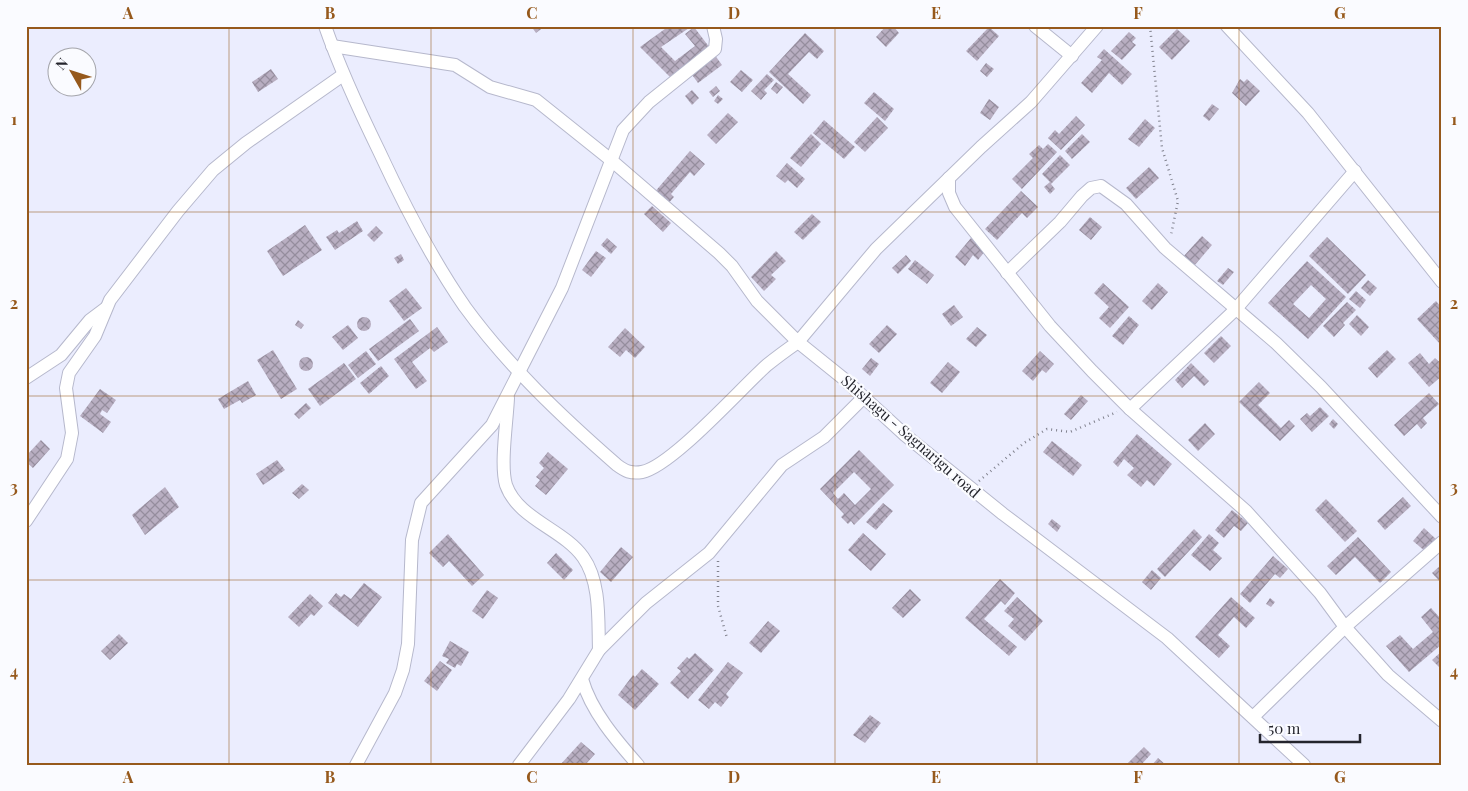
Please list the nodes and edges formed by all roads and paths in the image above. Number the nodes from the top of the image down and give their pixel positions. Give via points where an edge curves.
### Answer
1 (325, 26) edge
2 (713, 26) edge
3 (1035, 26) edge
4 (1097, 26) edge
5 (1150, 26) edge
6 (1227, 26) edge
7 (332, 46) junction
8 (1072, 56) junction
9 (343, 75) junction
10 (611, 160) junction
11 (1354, 171) junction
12 (949, 178) junction
13 (1165, 248) junction
14 (1007, 273) junction
15 (1442, 282) edge
16 (106, 308) junction
17 (1235, 310) junction
18 (798, 342) junction
19 (519, 372) junction
20 (26, 378) edge
21 (508, 395) junction
22 (864, 397) junction
23 (1130, 409) junction
24 (971, 488) junction
25 (1442, 517) edge
26 (26, 521) edge
27 (718, 542) junction
28 (1442, 542) edge
29 (1346, 627) junction
30 (727, 638) dead end
31 (599, 650) junction
32 (582, 679) junction
33 (1253, 717) junction
34 (1442, 721) edge
35 (356, 765) edge
36 (519, 765) edge
37 (638, 765) edge
38 (1304, 765) edge

1 - 7 street
2 - 10 street via 715,49 630,120
3 - 8 street
4 - 8 street
5 - 13 path via 1162,148 1178,202 1172,234
6 - 11 street via 1308,113
7 - 9 street
7 - 10 street, Shishagu - Sagnarigu road via 454,65 490,87 536,100
8 - 12 street via 1032,102
9 - 16 street via 213,170 178,211
9 - 19 street via 402,200 442,272 466,308
10 - 18 street, Shishagu - Sagnarigu road via 719,253 757,301
10 - 19 street via 562,288
11 - 15 street
11 - 17 street
12 - 14 street via 955,207
12 - 18 street via 876,249
13 - 14 street via 1126,204 1101,186 1091,188 1082,196
13 - 17 street
14 - 23 street via 1050,326
16 - 20 street via 90,320 61,355
16 - 26 street via 95,336 69,374 66,388 72,433 67,459
17 - 23 street
17 - 25 street via 1276,343 1321,387
18 - 19 street via 767,365 675,451 644,472 626,471 616,465
18 - 22 street, Shishagu - Sagnarigu road
19 - 21 street
21 - 31 street via 503,463 506,484 515,499 537,521 563,538 584,558 593,581
21 - 35 street via 492,425 421,503 412,540 408,644 403,670 395,693
22 - 24 street, Shishagu - Sagnarigu road
22 - 27 street via 824,437 782,465
23 - 24 path via 1070,432 1047,429 1024,443
23 - 29 street via 1246,511 1320,593
24 - 33 street, Shishagu - Sagnarigu road via 1168,638
27 - 30 path via 718,606
27 - 31 street via 646,602
28 - 29 street
29 - 33 street
29 - 34 street via 1388,675
31 - 32 street
32 - 36 street
32 - 37 street via 590,701
33 - 38 street, Shishagu - Sagnarigu road

